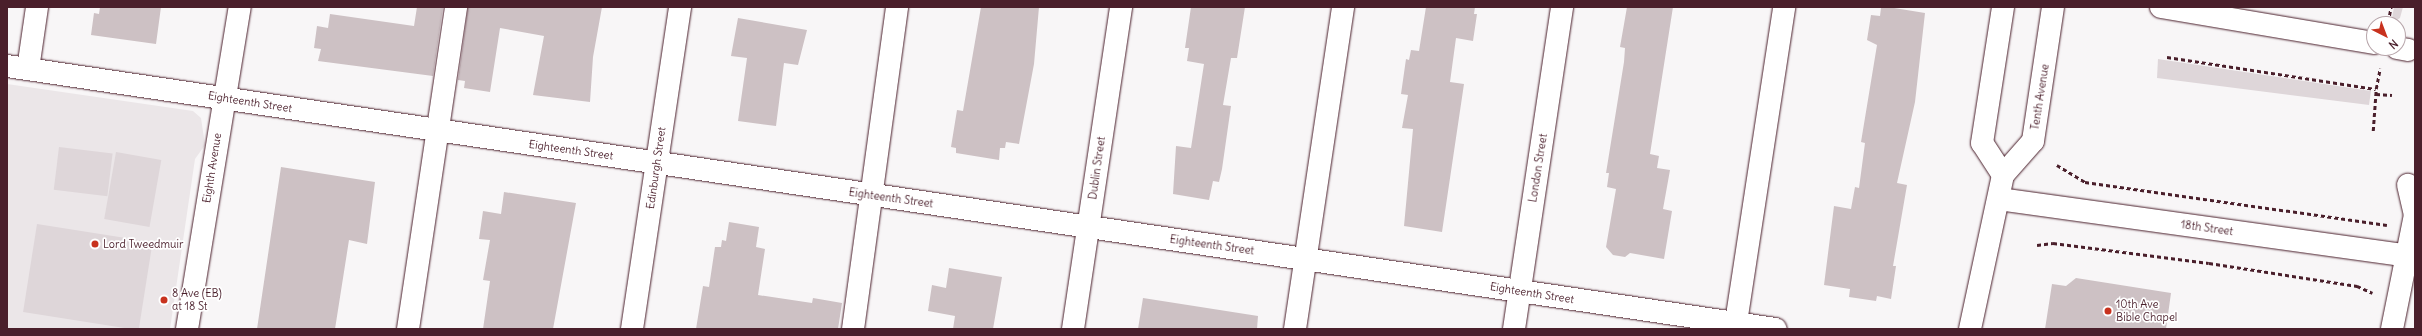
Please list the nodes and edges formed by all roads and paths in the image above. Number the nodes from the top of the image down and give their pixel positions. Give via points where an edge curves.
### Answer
1 (37, 7) edge
2 (240, 7) edge
3 (456, 7) edge
4 (680, 7) edge
5 (897, 7) edge
6 (1121, 7) edge
7 (1343, 7) edge
8 (1562, 7) edge
9 (1784, 7) edge
10 (2003, 7) edge
11 (2053, 7) edge
12 (2161, 7) edge
13 (2366, 42) edge
14 (2167, 57) dead end
15 (2381, 64) dead end
16 (7, 66) edge
17 (28, 69) junction
18 (2376, 89) junction
19 (2376, 94) junction
20 (2392, 95) dead end
21 (226, 99) junction
22 (438, 130) junction
23 (2373, 131) dead end
24 (656, 163) junction
25 (2057, 165) dead end
26 (2003, 175) junction
27 (2408, 185) dead end
28 (872, 195) junction
29 (1999, 199) junction
30 (1088, 227) junction
31 (2412, 228) junction
32 (2037, 246) dead end
33 (2410, 256) edge
34 (1305, 259) junction
35 (1520, 291) junction
36 (2382, 296) dead end
37 (1736, 326) edge
38 (187, 329) edge
39 (408, 329) edge
40 (632, 329) edge
41 (853, 329) edge
42 (1073, 329) edge
43 (1295, 329) edge
44 (1514, 329) edge
45 (1776, 329) edge
46 (1970, 329) edge
47 (2392, 329) edge

1 - 17 street
2 - 21 street, Eighth Avenue
3 - 22 street
4 - 24 street, Edinburgh Street
5 - 28 street
6 - 30 street, Dublin Street
7 - 34 street
8 - 35 street, London Street
9 - 37 street
10 - 26 street via 1982,143
11 - 26 street, Tenth Avenue via 2033,141
12 - 13 street
14 - 18 path
15 - 18 path
16 - 17 street, Eighteenth Street
17 - 21 street, Eighteenth Street
18 - 19 path
19 - 20 path
19 - 23 path
21 - 22 street, Eighteenth Street
21 - 38 street, Eighth Avenue via 216,137
22 - 24 street, Eighteenth Street
22 - 39 street
24 - 28 street, Eighteenth Street
24 - 40 street, Edinburgh Street
25 - 31 path via 2085,182
26 - 29 street
27 - 31 street via 2415,215
28 - 30 street, Eighteenth Street
28 - 41 street
29 - 33 street, 18th Street
29 - 46 street
30 - 34 street, Eighteenth Street
30 - 42 street, Dublin Street
31 - 33 street
32 - 36 path via 2053,243 2209,263 2357,286
33 - 47 street
34 - 35 street, Eighteenth Street
34 - 43 street
35 - 37 street, Eighteenth Street
35 - 44 street, London Street
37 - 45 street, Eighteenth Street

